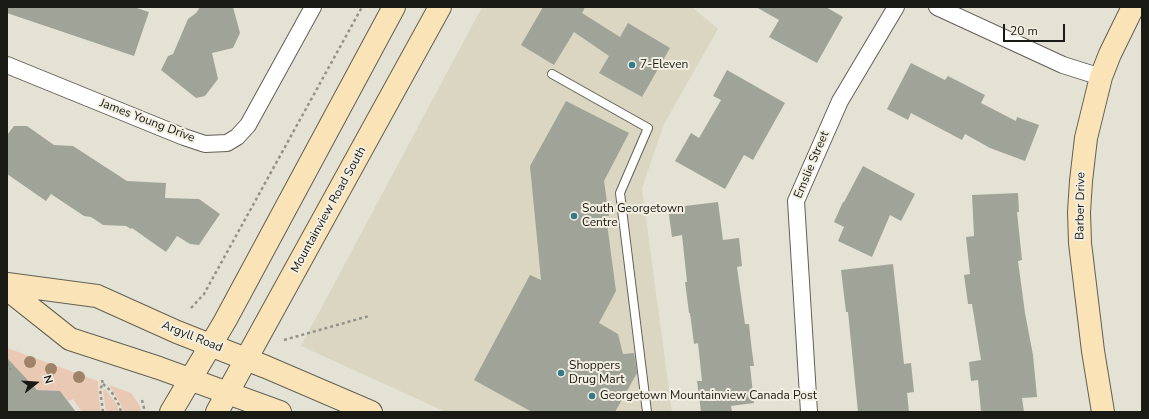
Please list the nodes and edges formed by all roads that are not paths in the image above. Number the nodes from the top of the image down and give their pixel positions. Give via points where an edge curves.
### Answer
1 (313, 7) edge
2 (394, 7) edge
3 (440, 7) edge
4 (896, 7) edge
5 (937, 7) edge
6 (1133, 7) edge
7 (7, 66) edge
8 (552, 74) dead end
9 (1101, 77) junction
10 (7, 284) edge
11 (7, 289) edge
12 (210, 345) junction
13 (246, 359) junction
14 (191, 379) junction
15 (227, 392) junction
16 (172, 412) edge
17 (217, 412) edge
18 (280, 412) edge
19 (372, 412) edge
20 (647, 412) edge
21 (809, 412) edge
22 (1103, 412) edge

1 - 7 street, James Young Drive via 248,125 227,143 205,144 184,137
2 - 12 street
3 - 13 street, Mountainview Road South
4 - 21 street, Emslie Street via 840,101 796,200
5 - 9 street via 1063,65
6 - 9 street, Barber Drive
8 - 20 lane via 648,128 620,193
9 - 22 street, Barber Drive via 1086,138 1079,212 1084,282
10 - 12 street, Argyll Road via 97,296
11 - 14 street via 70,339
12 - 13 street, Argyll Road
12 - 14 street
13 - 15 street, Mountainview Road South
13 - 19 street, Argyll Road
14 - 15 street
14 - 16 street
15 - 17 street, Mountainview Road South
15 - 18 street

